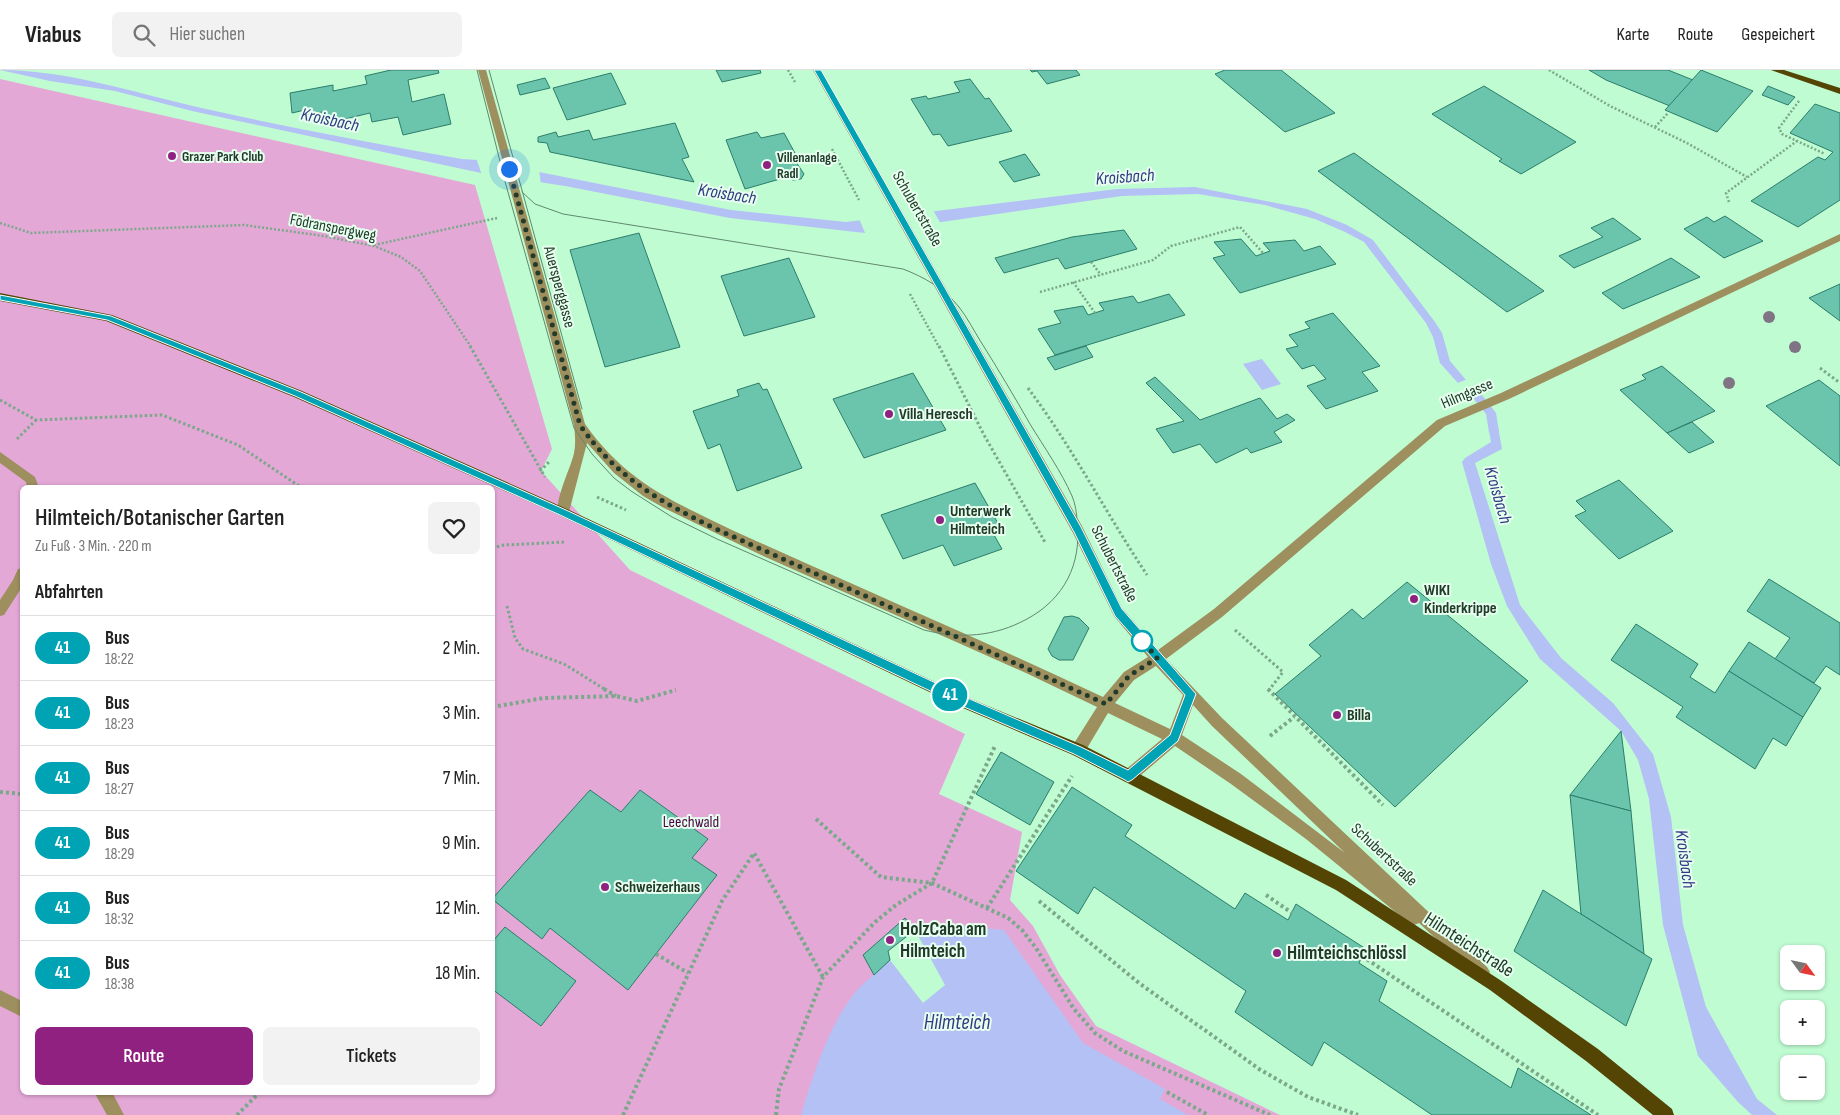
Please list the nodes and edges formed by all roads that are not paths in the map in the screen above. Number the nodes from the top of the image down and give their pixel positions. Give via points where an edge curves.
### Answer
1 (482, 70) edge
2 (817, 70) edge
3 (1775, 70) edge
4 (1840, 92) edge
5 (1840, 237) edge
6 (0, 297) edge
7 (580, 425) junction
8 (0, 457) edge
9 (32, 485) edge
10 (563, 512) junction
11 (20, 579) edge
12 (0, 611) edge
13 (1157, 658) junction
14 (1190, 694) junction
15 (1106, 704) junction
16 (1174, 738) junction
17 (1078, 750) junction
18 (1128, 776) junction
19 (1496, 984) junction
20 (0, 998) edge
21 (20, 1008) edge
22 (104, 1095) edge
23 (116, 1115) edge
24 (1666, 1115) edge

1 - 7 street, Auersperggasse
2 - 13 street, Schubertstraße via 1078,530 1118,612
3 - 4 main road
5 - 13 street, Hilmgasse via 1505,396 1441,423 1218,614
6 - 10 main road, Hilmteichstraße via 108,318 298,394
7 - 10 street, Auersperggasse via 579,461
7 - 15 street via 618,470 668,505
8 - 9 street via 31,480
10 - 17 main road, Hilmteichstraße via 968,704
11 - 12 street
13 - 14 street, Schubertstraße
13 - 15 street via 1129,676
14 - 16 street
14 - 19 street, Schubertstraße
15 - 16 street
15 - 17 street
16 - 18 street
16 - 19 street via 1311,834
17 - 18 main road, Hilmteichstraße
18 - 19 main road, Hilmteichstraße via 1341,885
19 - 24 main road, Hilmteichstraße
20 - 21 street
22 - 23 street

